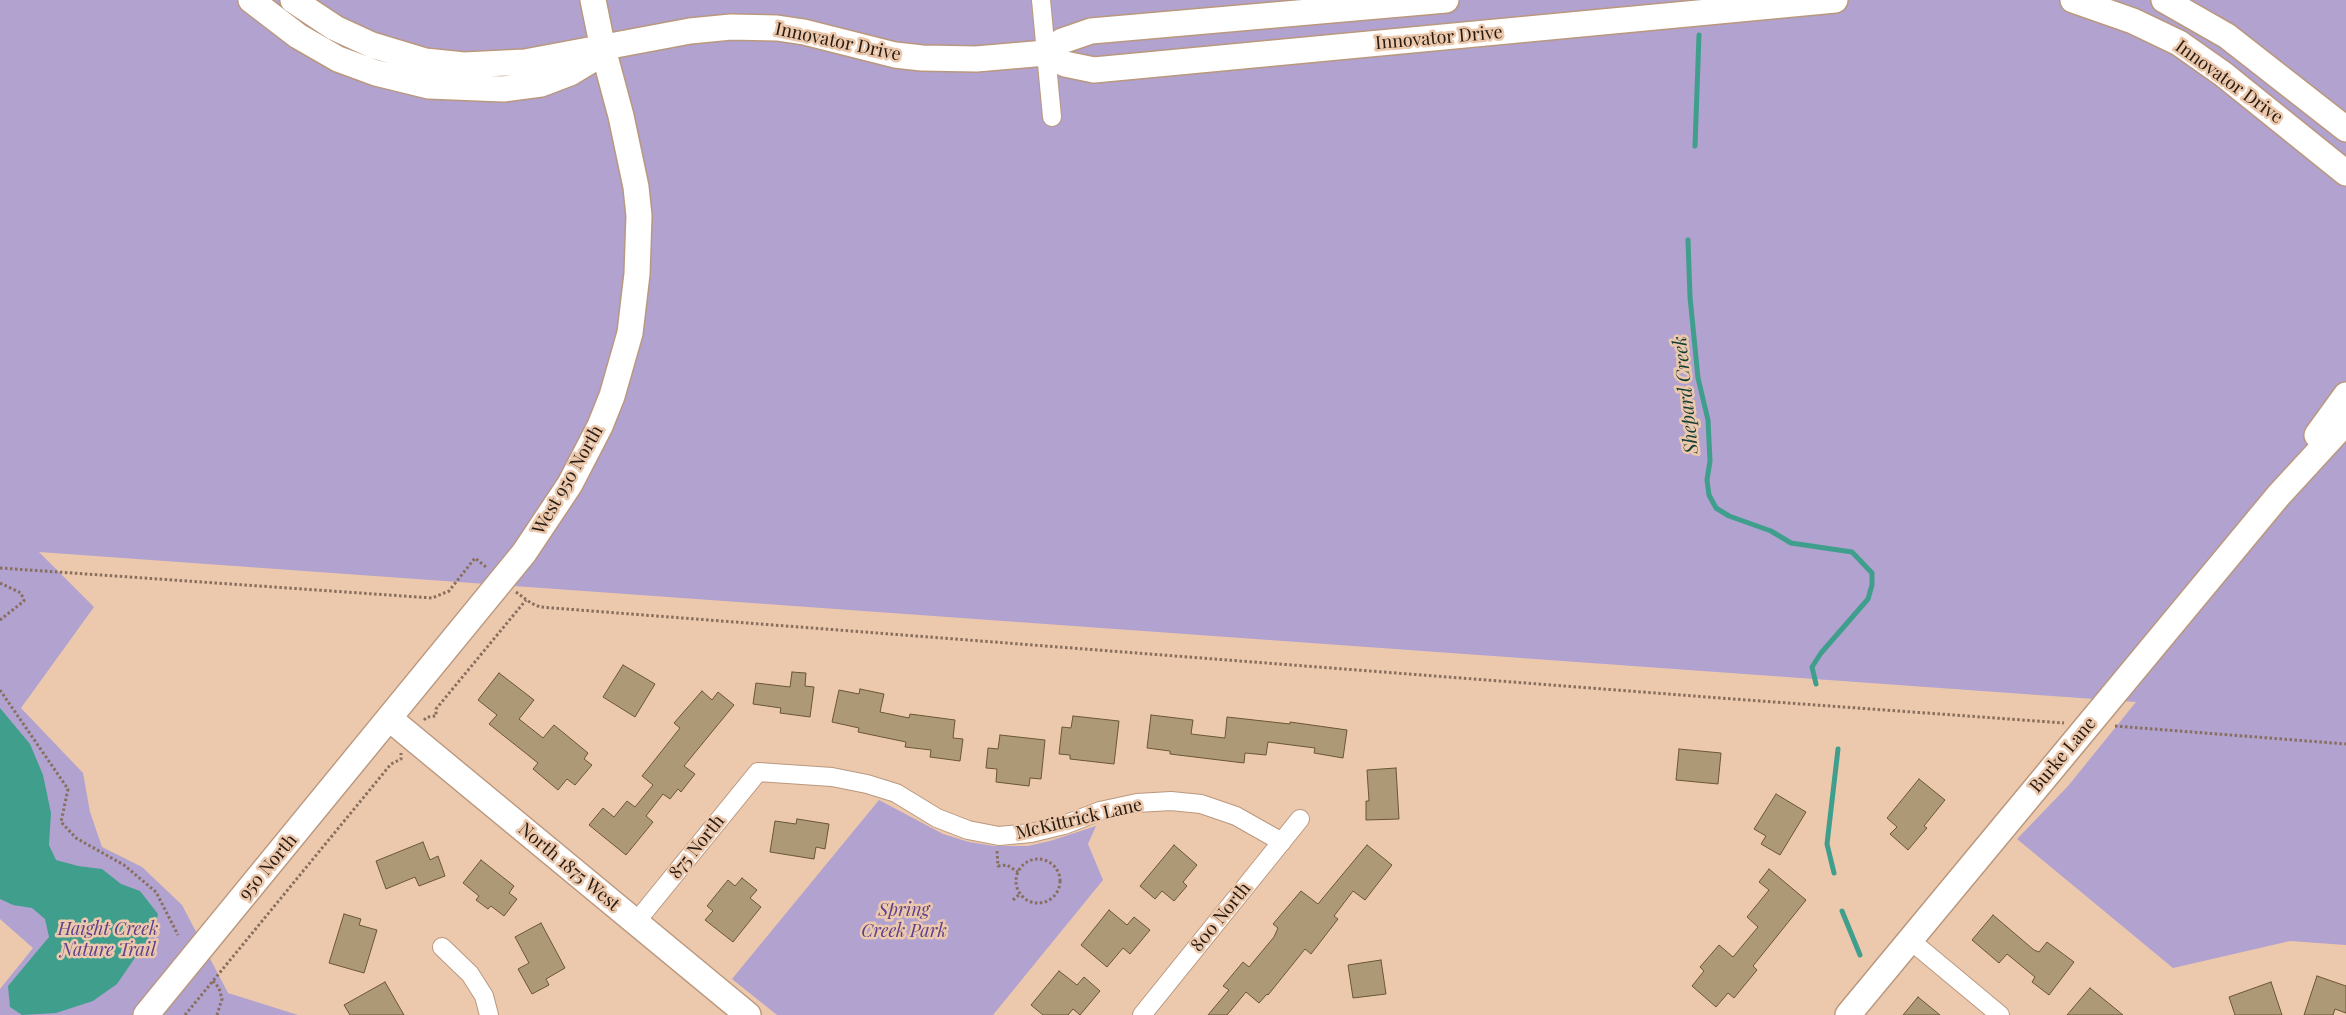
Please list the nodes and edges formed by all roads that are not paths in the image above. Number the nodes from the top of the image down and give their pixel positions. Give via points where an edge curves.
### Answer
1 (252, 0) edge
2 (294, 0) edge
3 (593, 0) edge
4 (1041, 0) edge
5 (1446, 0) edge
6 (1836, 0) edge
7 (2073, 0) edge
8 (2164, 0) edge
9 (603, 49) junction
10 (1046, 53) junction
11 (1052, 117) dead end
12 (2346, 129) edge
13 (2346, 172) edge
14 (2346, 394) edge
15 (2346, 422) edge
16 (2278, 496) junction
17 (390, 719) junction
18 (758, 772) joint
19 (1300, 819) dead end
20 (1282, 842) junction
21 (636, 922) junction
22 (1910, 940) junction
23 (442, 947) dead end
24 (741, 1013) edge
25 (146, 1015) edge
26 (488, 1015) edge
27 (1142, 1015) edge
28 (1848, 1015) edge
29 (2000, 1015) edge

1 - 9 main road, Innovator Drive via 298,36 338,59 376,73 429,86 502,89 541,84 582,66
2 - 9 main road, Innovator Drive via 353,37 425,61 464,65 509,64
3 - 9 main road, West 950 North
4 - 10 street
5 - 10 main road, Innovator Drive via 1091,31 1062,41
6 - 10 main road, Innovator Drive via 1094,70 1065,64
7 - 13 main road, Innovator Drive via 2133,20 2179,43
8 - 12 main road, Innovator Drive via 2246,49
9 - 10 main road, Innovator Drive via 690,31 751,26 804,32 872,51 922,58 976,59
9 - 17 main road, West 950 North via 636,187 638,216 637,274 630,332 612,396 586,456 538,534
10 - 11 street
14 - 16 main road, Burke Lane via 2302,455
15 - 16 main road, Burke Lane
16 - 22 main road, Burke Lane
17 - 21 main road, North 1875 West
17 - 25 main road, 950 North
18 - 20 street, McKittrick Lane via 832,777 866,784 896,793 937,818 968,830 999,836 1031,833 1137,803 1171,801 1201,804 1236,816
18 - 21 street, 875 North
19 - 20 street, 800 North
20 - 27 street, 800 North
21 - 24 main road, North 1875 West
22 - 28 main road, Burke Lane
22 - 29 street
23 - 26 street via 470,974 484,996

